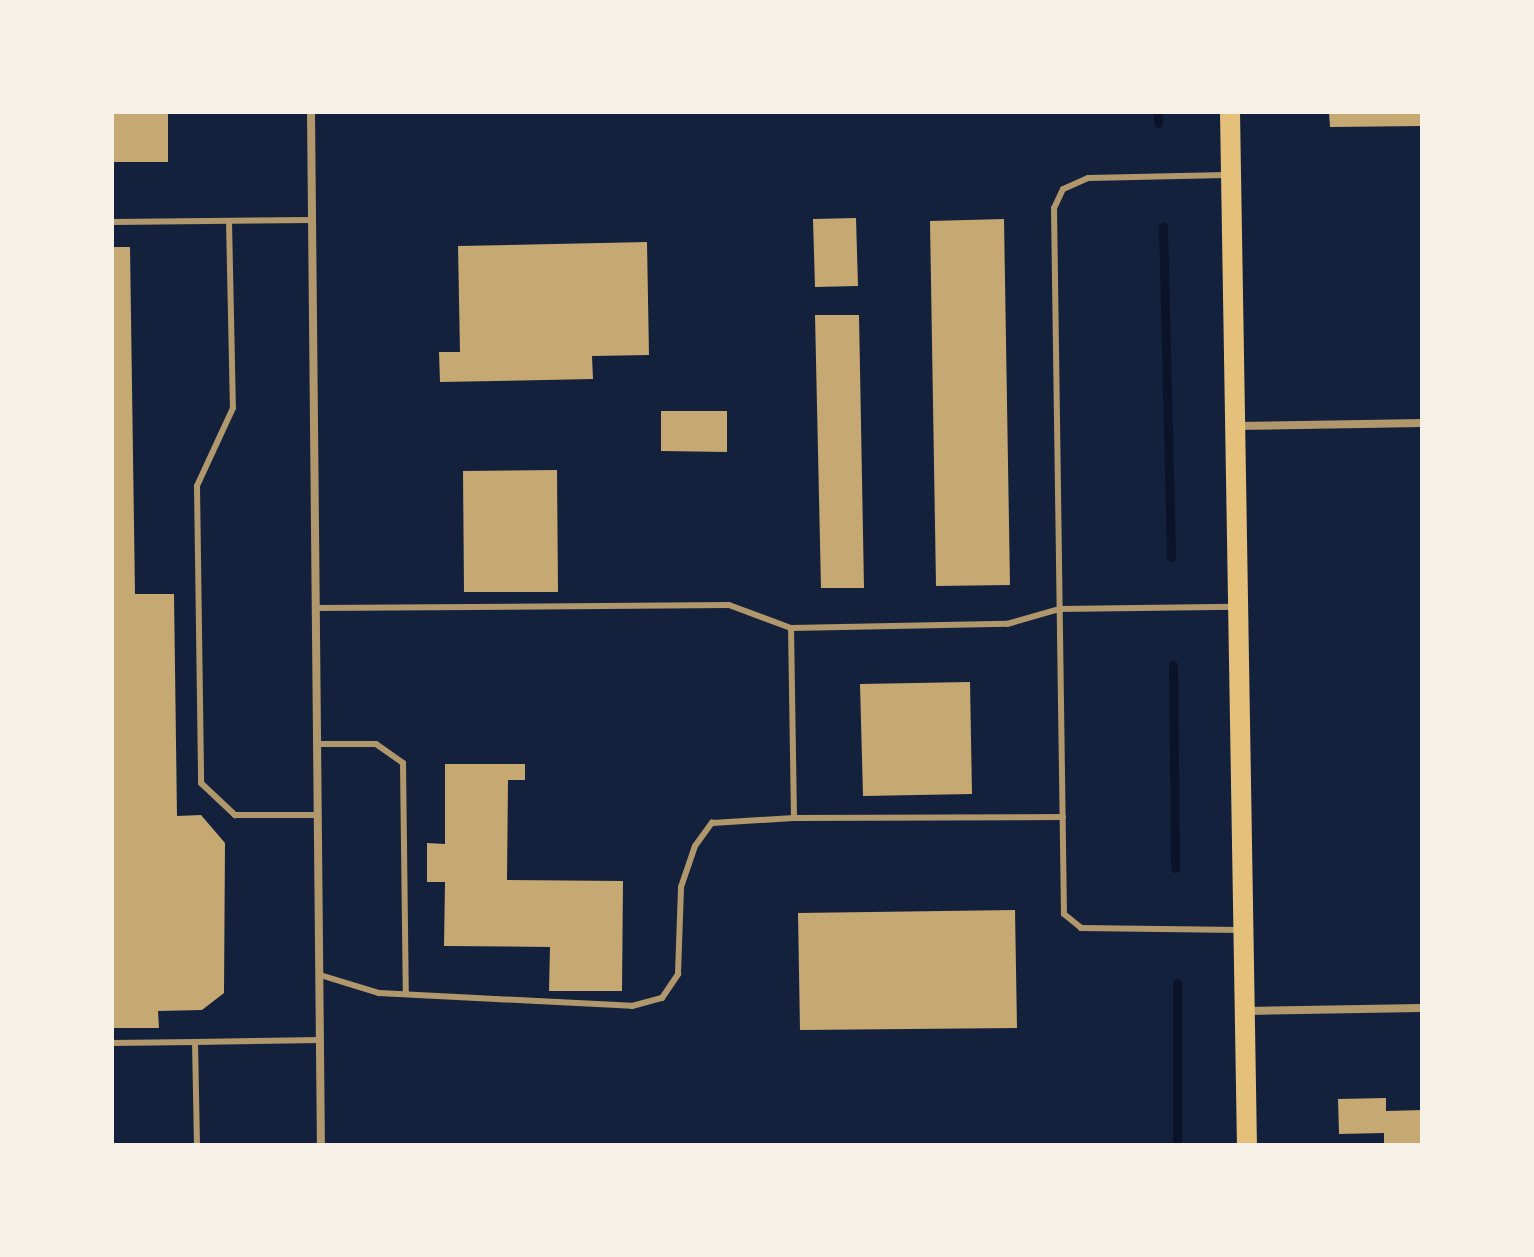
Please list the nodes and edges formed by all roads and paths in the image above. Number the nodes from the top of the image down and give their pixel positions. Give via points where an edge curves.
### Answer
1 (311, 112) edge
2 (1230, 112) edge
3 (1231, 175) junction
4 (312, 220) junction
5 (229, 221) junction
6 (112, 222) edge
7 (1422, 423) edge
8 (1235, 426) junction
9 (1238, 606) junction
10 (316, 608) junction
11 (1059, 609) junction
12 (791, 628) junction
13 (318, 744) junction
14 (318, 815) junction
15 (1063, 817) junction
16 (794, 818) junction
17 (1244, 930) junction
18 (320, 975) junction
19 (406, 994) junction
20 (1422, 1008) edge
21 (1245, 1011) junction
22 (320, 1040) junction
23 (195, 1042) junction
24 (112, 1043) edge
25 (197, 1145) edge
26 (321, 1145) edge
27 (1247, 1145) edge

1 - 4 street
2 - 3 main road
3 - 8 main road
3 - 11 lane via 1088,178 1063,189 1054,208
4 - 5 lane
4 - 10 street
5 - 6 lane
5 - 14 lane via 233,408 197,486 201,783 235,815
7 - 8 street
8 - 9 main road
9 - 11 lane
9 - 17 main road
10 - 12 lane via 729,605
10 - 13 street
11 - 12 lane via 1007,624
11 - 15 lane
12 - 16 lane
13 - 14 street
13 - 19 lane via 376,744 403,763
14 - 18 street
15 - 16 lane
15 - 17 lane via 1064,914 1081,928
16 - 19 lane via 712,823 695,846 681,887 678,974 662,998 632,1006
17 - 21 main road
18 - 19 lane via 379,993
18 - 22 street
20 - 21 street
21 - 27 main road
22 - 23 lane
22 - 26 street
23 - 24 lane
23 - 25 lane

